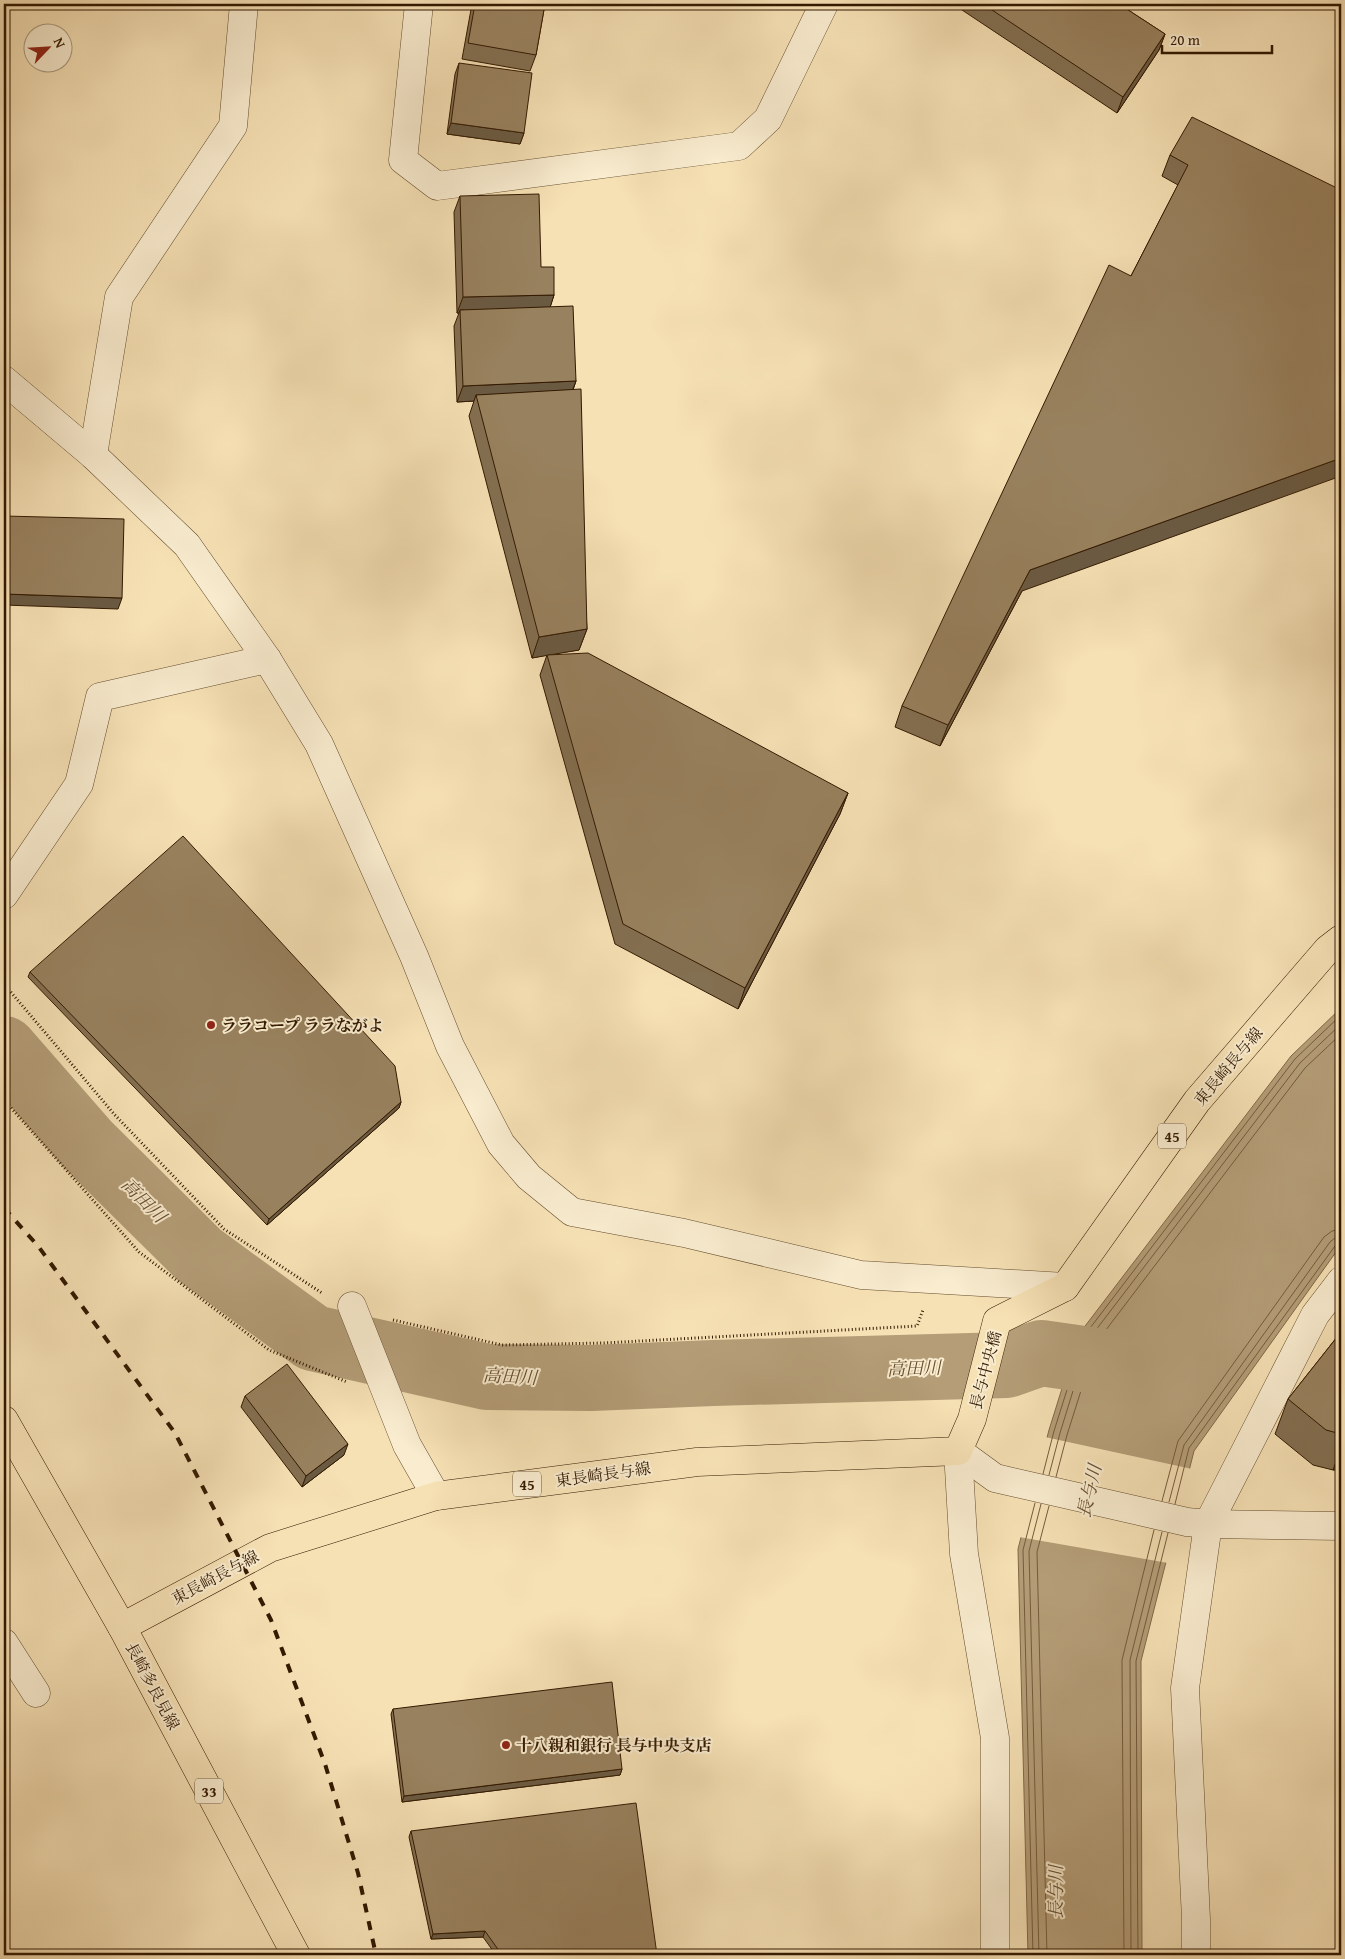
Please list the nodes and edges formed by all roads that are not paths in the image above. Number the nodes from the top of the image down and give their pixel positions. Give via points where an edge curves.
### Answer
1 (244, 4) edge
2 (419, 4) edge
3 (824, 4) edge
4 (4, 380) edge
5 (93, 455) junction
6 (267, 658) junction
7 (4, 894) edge
8 (1341, 939) edge
9 (1341, 1281) edge
10 (1065, 1287) junction
11 (352, 1308) road end
12 (998, 1321) joint
13 (4, 1420) edge
14 (958, 1451) junction
15 (436, 1496) junction
16 (1198, 1523) junction
17 (1341, 1526) edge
18 (122, 1627) junction
19 (4, 1643) edge
20 (36, 1693) dead end
21 (296, 1955) edge
22 (995, 1955) edge
23 (1196, 1955) edge

1 - 5 street via 233,126 119,297
2 - 3 street via 404,160 437,186 739,146 768,119
4 - 5 street
5 - 6 street via 187,545
6 - 7 street via 100,697 79,784
6 - 10 street via 320,744 414,956 450,1046 501,1144 529,1177 572,1212 684,1233 861,1275
8 - 10 main road, 東長崎長与線 / 45 via 1328,949 1197,1101
9 - 16 street via 1314,1315
10 - 12 main road, 東長崎長与線 / 45
11 - 15 street via 407,1445
12 - 14 main road, 長与中央橋 / 45 via 972,1419
13 - 18 main road, 長崎多良見線 / 33
14 - 15 main road, 東長崎長与線 / 45 via 697,1462
14 - 16 street via 995,1478
14 - 22 street via 964,1554 995,1738
15 - 18 main road, 東長崎長与線 / 45 via 270,1548
16 - 17 street
16 - 23 street via 1185,1688
18 - 21 main road, 長崎多良見線 / 33
19 - 20 street

